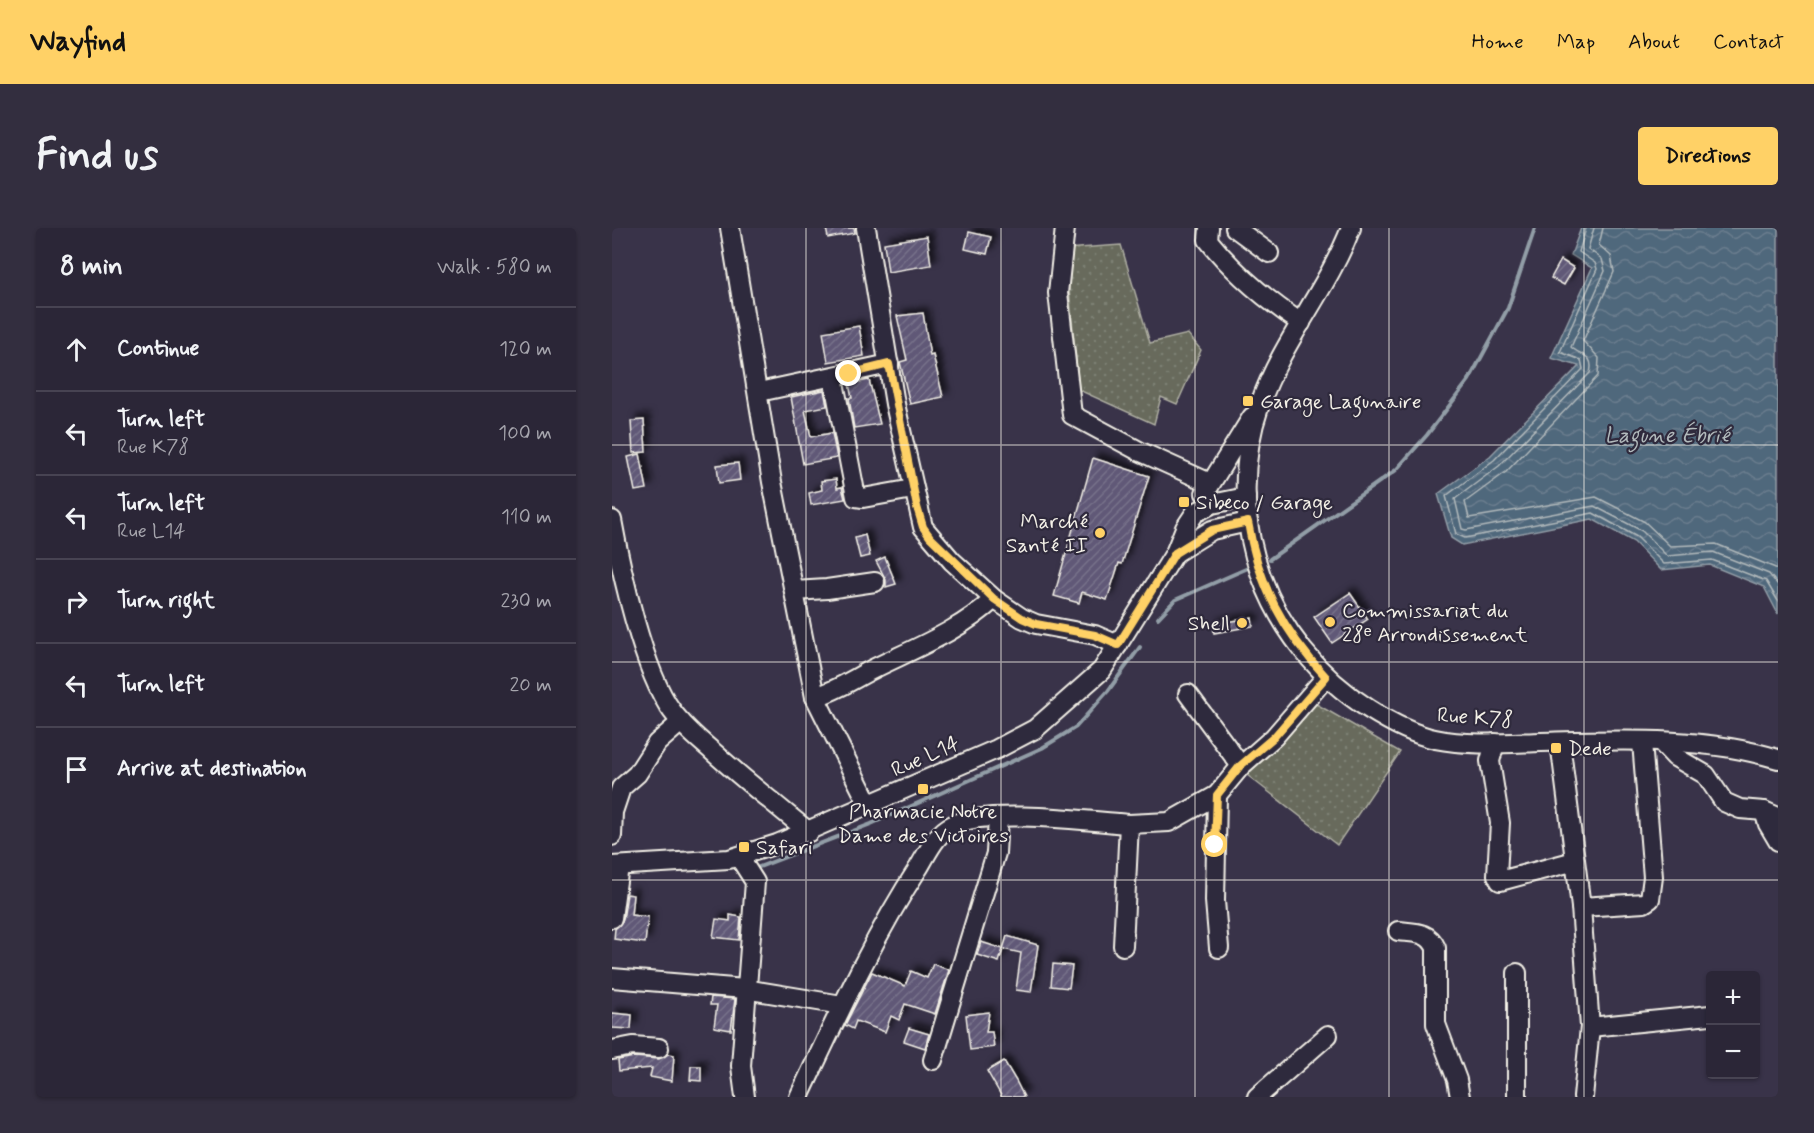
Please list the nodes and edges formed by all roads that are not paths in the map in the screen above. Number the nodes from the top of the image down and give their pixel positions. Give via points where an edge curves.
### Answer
1 (730, 228) edge
2 (866, 228) edge
3 (1065, 228) edge
4 (1209, 228) edge
5 (1235, 228) edge
6 (1351, 228) edge
7 (1269, 253) dead end
8 (1301, 323) junction
9 (889, 364) junction
10 (833, 377) junction
11 (759, 392) junction
12 (1260, 406) junction
13 (1210, 483) junction
14 (913, 489) junction
15 (1246, 497) junction
16 (1195, 513) junction
17 (612, 520) edge
18 (1248, 522) junction
19 (1175, 553) junction
20 (875, 582) dead end
21 (794, 591) junction
22 (994, 599) junction
23 (1118, 645) junction
24 (1326, 677) junction
25 (1188, 694) dead end
26 (814, 697) junction
27 (681, 722) junction
28 (1560, 742) junction
29 (1642, 742) junction
30 (1661, 742) junction
31 (1494, 743) junction
32 (1778, 759) edge
33 (1240, 766) junction
34 (1217, 795) junction
35 (869, 805) junction
36 (1771, 814) edge
37 (998, 818) junction
38 (1129, 824) junction
39 (809, 831) junction
40 (612, 836) edge
41 (1778, 841) edge
42 (739, 857) junction
43 (1575, 861) junction
44 (615, 866) edge
45 (1581, 907) junction
46 (612, 918) edge
47 (1398, 931) dead end
48 (1123, 946) dead end
49 (1219, 948) dead end
50 (1517, 973) dead end
51 (612, 978) edge
52 (745, 988) junction
53 (842, 1005) junction
54 (1706, 1015) edge
55 (1590, 1027) junction
56 (1328, 1035) dead end
57 (659, 1048) dead end
58 (612, 1050) edge
59 (933, 1060) dead end
60 (1266, 1094) edge
61 (745, 1097) edge
62 (799, 1097) edge
63 (1460, 1097) edge
64 (1517, 1097) edge
65 (1582, 1097) edge

1 - 11 street
2 - 9 street
3 - 13 street via 1058,293 1072,415
4 - 8 street via 1208,240 1231,269
5 - 7 street
6 - 8 street via 1332,272
8 - 12 street via 1274,368
9 - 10 street
9 - 14 street
10 - 11 street
10 - 14 street via 856,497
11 - 21 street
12 - 13 street, Rue L14
12 - 15 street, Rue K78 via 1247,454
13 - 16 street, Rue L14
14 - 22 street via 923,527 930,537
15 - 16 street via 1212,504
15 - 18 street, Rue K78
16 - 19 street, Rue L14
17 - 27 street via 618,557 647,654 660,692
18 - 19 street, Rue L14 via 1212,530
18 - 24 street, Rue K78 via 1253,556 1271,603 1298,646
19 - 23 street, Rue L14
20 - 21 street
21 - 26 street
22 - 23 street via 1036,624 1095,635
22 - 26 street via 963,624 841,688
23 - 35 street, Rue L14 via 1094,679 1035,729
24 - 31 street, Rue K78 via 1398,726 1434,739
24 - 33 street via 1274,737
25 - 33 street
26 - 35 street
27 - 39 street
27 - 40 street via 657,743 637,774 621,789 613,812
28 - 29 street, Rue K78
28 - 31 street, Rue K78
28 - 43 street
29 - 30 street, Rue K78
29 - 45 street via 1653,877 1650,899 1644,903
30 - 32 street, Rue K78 via 1725,746
30 - 36 street via 1675,757 1706,775 1724,802
31 - 43 street via 1490,761 1500,823 1500,881
33 - 34 street
34 - 38 street via 1169,822
34 - 49 street via 1215,901
35 - 39 street, Rue L14
36 - 41 street via 1767,824
37 - 38 street
37 - 53 street via 954,824 939,834 899,897
37 - 59 street via 996,853
38 - 48 street
39 - 42 street, Rue L14
42 - 44 street, Rue L14
42 - 52 street via 755,882
43 - 45 street
44 - 46 street
45 - 55 street
47 - 63 street via 1427,935 1436,948 1436,1024
50 - 64 street
51 - 52 street
52 - 53 street
52 - 61 street via 741,1065
53 - 62 street
54 - 55 street
55 - 65 street
56 - 60 street
57 - 58 street via 633,1046

